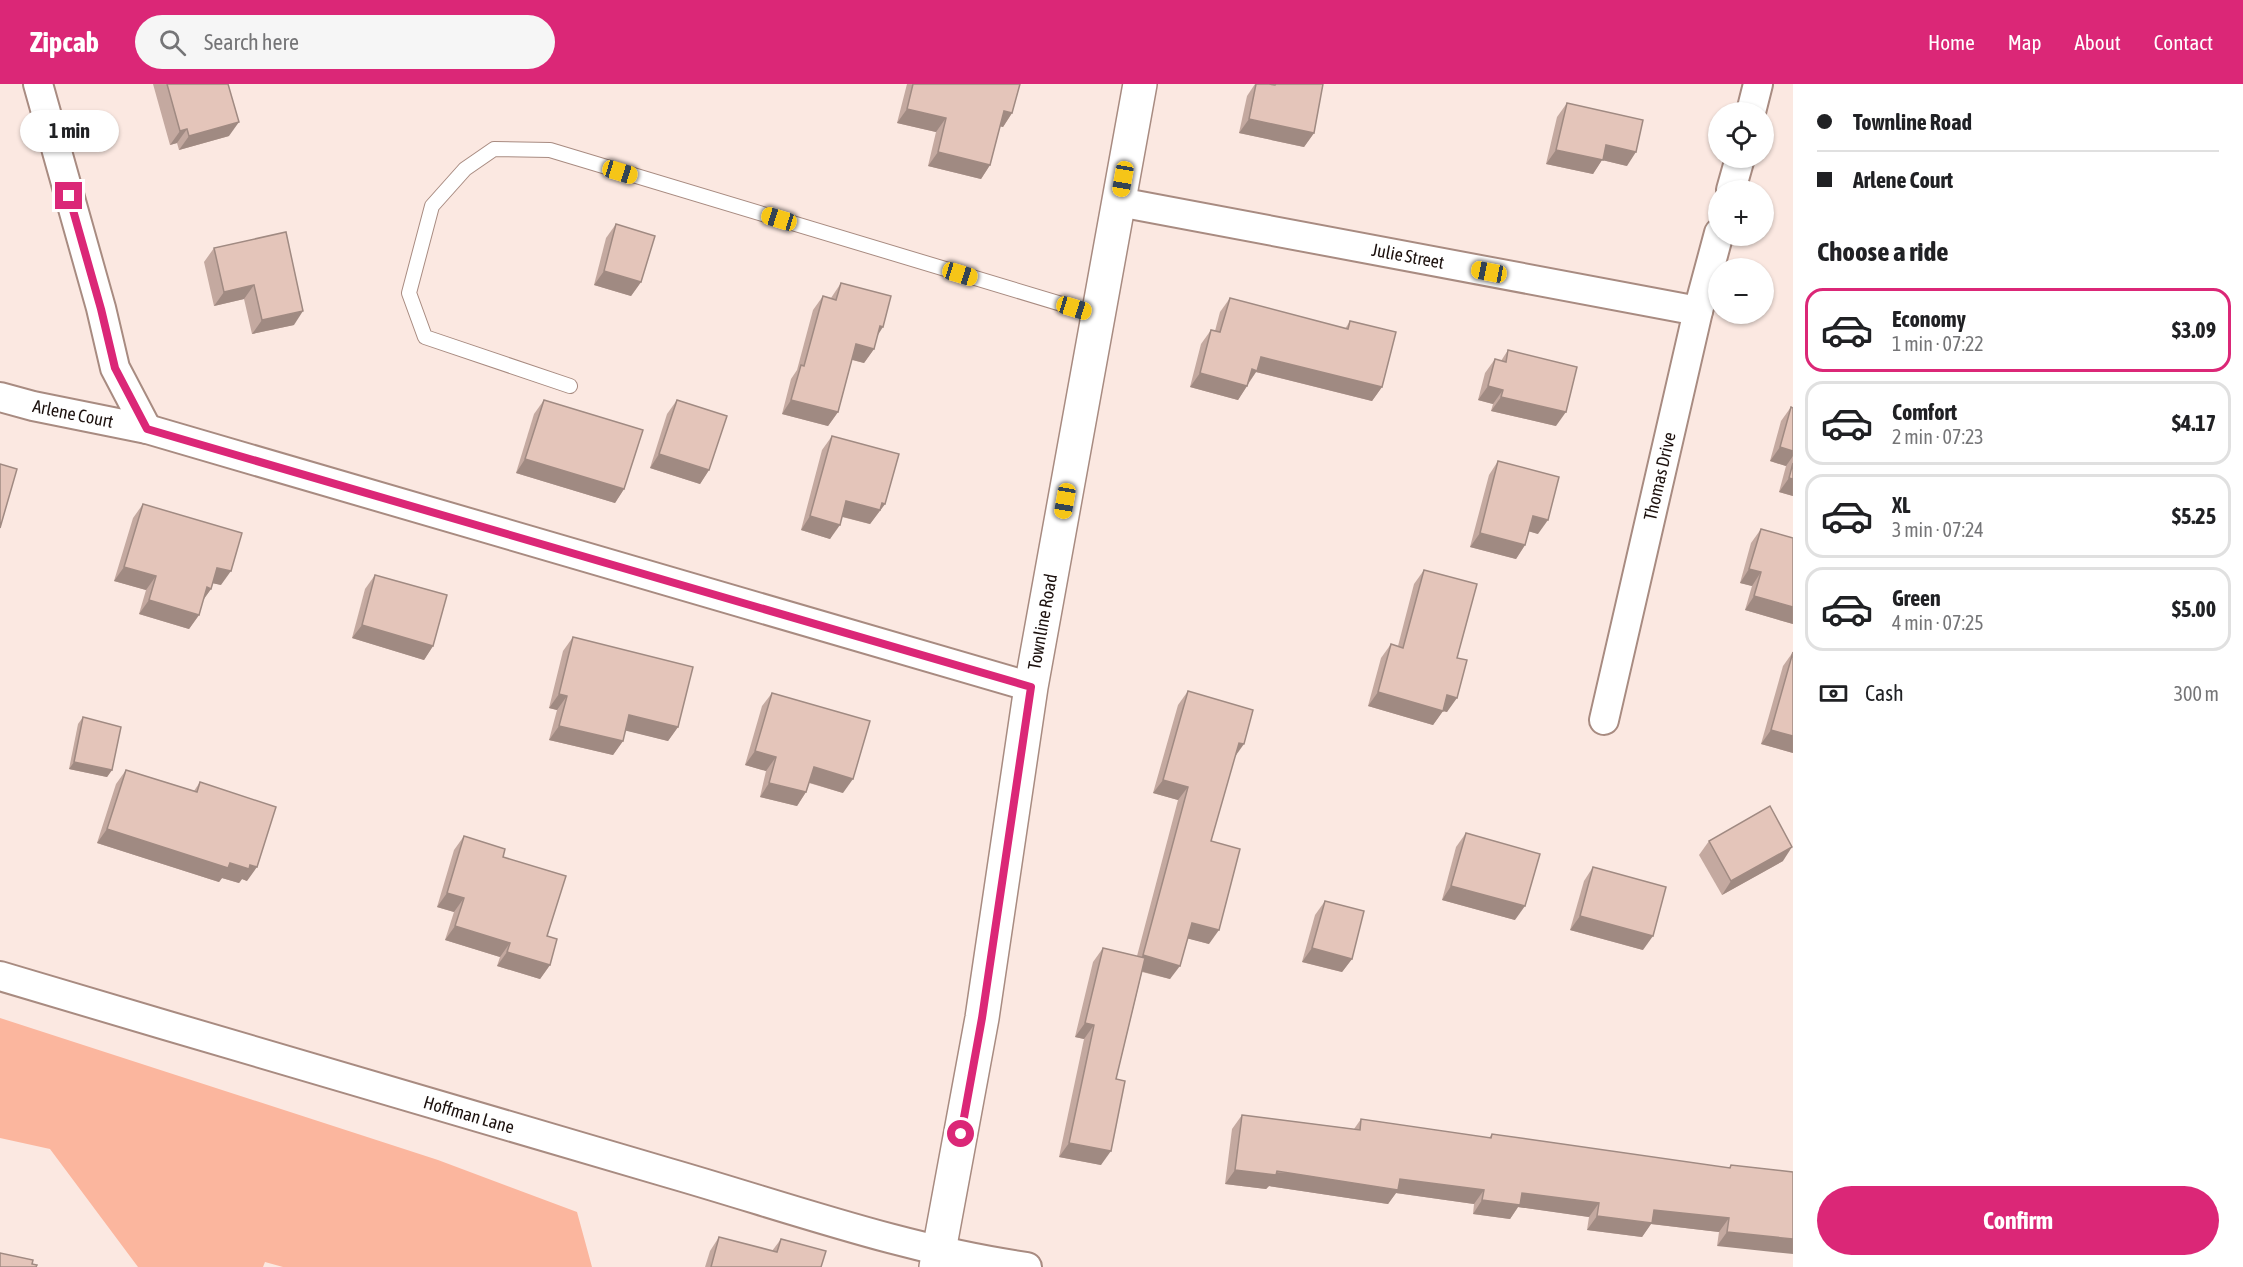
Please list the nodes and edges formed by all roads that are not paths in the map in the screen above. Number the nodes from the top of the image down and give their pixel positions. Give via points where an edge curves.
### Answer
1 (38, 84) edge
2 (1140, 84) edge
3 (1758, 84) edge
4 (1754, 102) edge
5 (1119, 202) junction
6 (1716, 246) edge
7 (1698, 311) junction
8 (1098, 315) junction
9 (570, 386) dead end
10 (0, 397) edge
11 (147, 429) junction
12 (1031, 687) junction
13 (1604, 720) dead end
14 (0, 976) edge
15 (938, 1258) edge
16 (1027, 1267) edge

1 - 11 street, Arlene Court via 115,368
2 - 5 street, Townline Road
3 - 4 street
5 - 7 street, Julie Street
5 - 8 street, Townline Road
6 - 7 street, Thomas Drive
7 - 13 street, Thomas Drive
8 - 9 lane via 550,150 494,149 465,169 432,206 409,293 425,337
8 - 12 street, Townline Road
10 - 11 street, Arlene Court
11 - 12 street, Arlene Court
12 - 15 street, Townline Road via 982,1018
14 - 15 street, Hoffman Lane
15 - 16 street, Hoffman Lane

